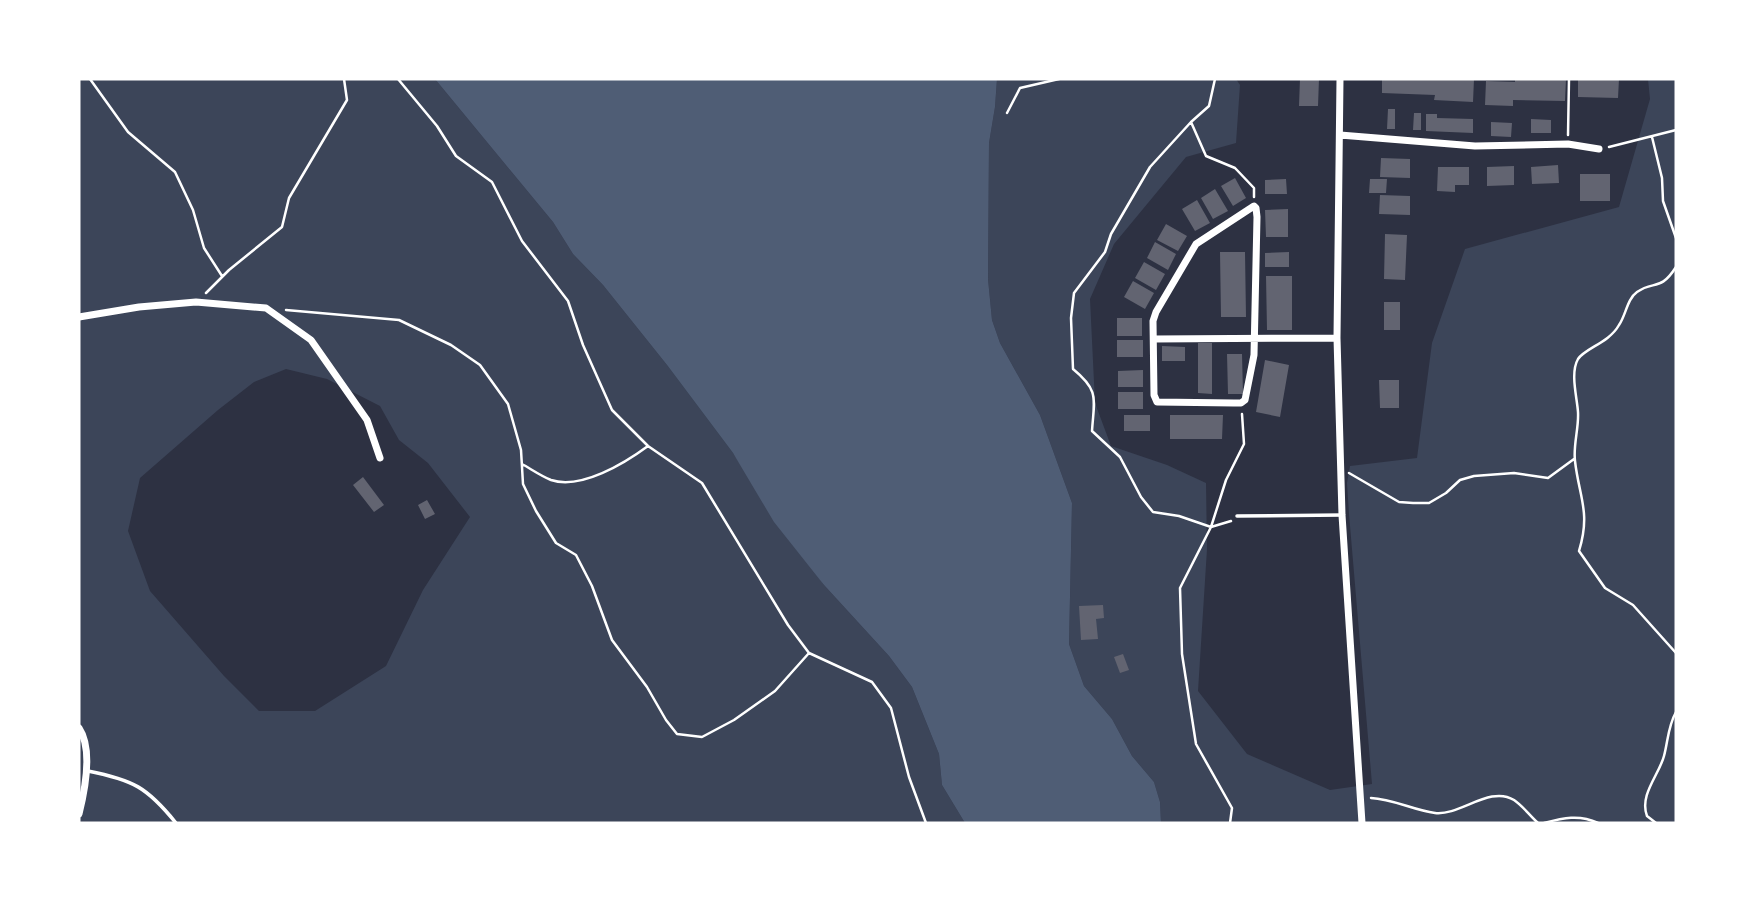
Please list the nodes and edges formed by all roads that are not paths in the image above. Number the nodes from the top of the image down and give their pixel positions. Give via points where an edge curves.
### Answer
1 (1340, 79) edge
2 (1339, 135) junction
3 (1599, 149) road end
4 (79, 317) edge
5 (1337, 338) junction
6 (1154, 340) junction
7 (1255, 340) junction
8 (380, 458) dead end
9 (1342, 515) junction
10 (1237, 516) road end
11 (79, 728) edge
12 (85, 770) junction
13 (79, 814) edge
14 (176, 823) edge
15 (1362, 823) edge

1 - 2 street
2 - 3 street via 1475,146 1568,144
2 - 5 street
4 - 8 street via 196,302 266,308 311,340 367,420
5 - 7 street
5 - 9 street
6 - 7 street
6 - 7 street via 1157,402 1241,403
6 - 7 street via 1153,321 1196,244 1254,206
9 - 10 lane
9 - 15 street
11 - 12 street via 86,738
12 - 13 street
12 - 14 lane via 134,782

